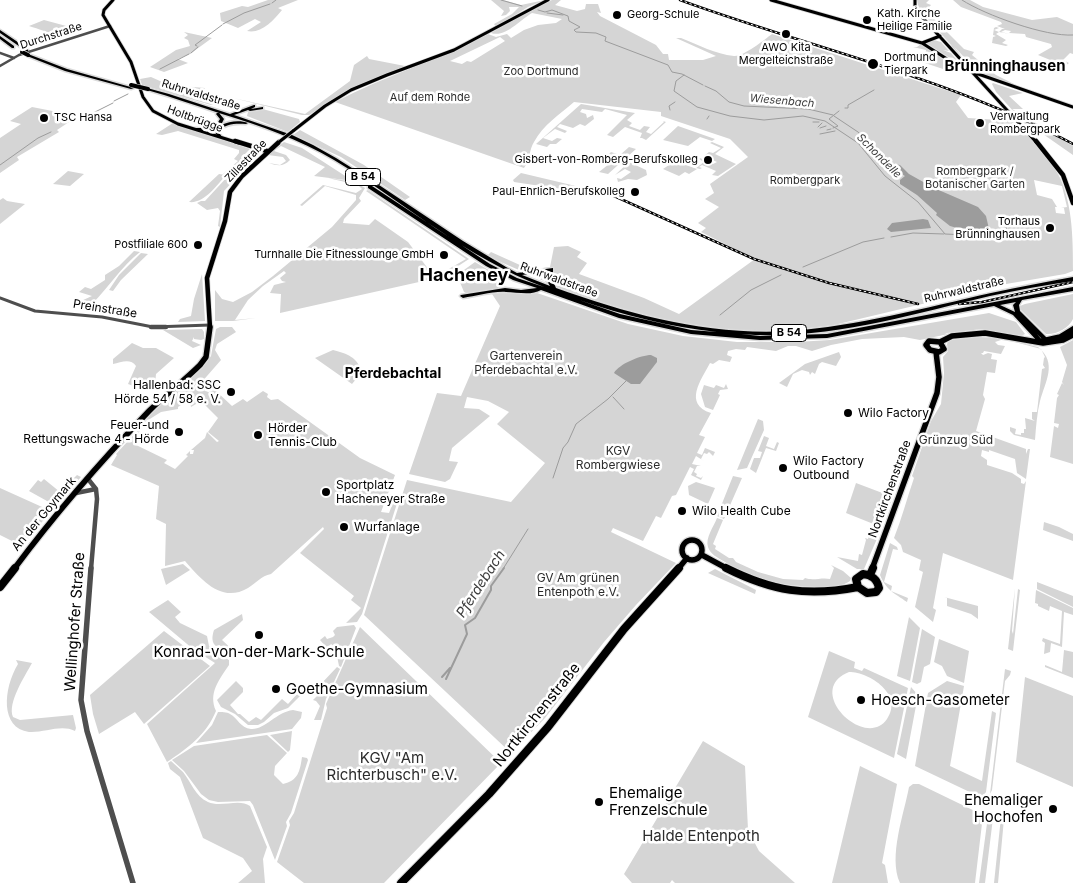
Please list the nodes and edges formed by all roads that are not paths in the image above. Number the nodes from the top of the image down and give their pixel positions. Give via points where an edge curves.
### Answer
1 (113, 0) edge
2 (548, 0) edge
3 (770, 0) edge
4 (914, 0) edge
5 (110, 26) junction
6 (0, 31) edge
7 (940, 36) junction
8 (0, 37) edge
9 (922, 43) junction
10 (0, 53) edge
11 (14, 58) junction
12 (0, 66) edge
13 (973, 71) junction
14 (999, 83) junction
15 (132, 86) junction
16 (149, 91) junction
17 (993, 93) junction
18 (1073, 107) edge
19 (246, 108) junction
20 (262, 108) dead end
21 (226, 113) junction
22 (218, 114) junction
23 (247, 122) junction
24 (196, 129) junction
25 (214, 129) junction
26 (208, 133) junction
27 (220, 137) junction
28 (265, 154) junction
29 (1073, 203) edge
30 (505, 274) junction
31 (515, 274) junction
32 (1073, 279) edge
33 (1073, 289) edge
34 (497, 291) junction
35 (546, 291) junction
36 (558, 291) junction
37 (463, 296) dead end
38 (0, 298) edge
39 (1025, 298) junction
40 (990, 305) junction
41 (210, 325) junction
42 (682, 328) junction
43 (1073, 329) edge
44 (691, 330) junction
45 (1030, 331) junction
46 (1073, 335) edge
47 (1012, 338) junction
48 (1027, 339) junction
49 (1043, 340) junction
50 (940, 342) junction
51 (936, 352) junction
52 (88, 479) junction
53 (96, 489) junction
54 (74, 494) junction
55 (702, 555) junction
56 (687, 558) junction
57 (870, 575) junction
58 (0, 587) edge
59 (858, 588) junction
60 (133, 883) edge
61 (401, 883) edge

1 - 5 main road via 103,12
2 - 28 main road, Zillestraße, bridge via 465,46 359,86 332,102
3 - 9 main road
4 - 7 main road via 916,10
5 - 11 street, Durchstraße
5 - 24 main road, Holtbrügge via 150,108 167,120
6 - 15 highway, Ruhrwaldstraße / B 54 via 33,53 79,71
7 - 9 main road
7 - 13 main road
8 - 15 highway, Ruhrwaldstraße / B 54, bridge via 22,52 66,70
9 - 13 main road via 948,61
10 - 11 street
11 - 12 street, Durchstraße
13 - 14 main road
13 - 17 main road
13 - 18 main road
14 - 17 main road via 990,83
14 - 18 main road
15 - 16 highway, Ruhrwaldstraße / B 54, bridge
16 - 21 highway, Ruhrwaldstraße / B 54
16 - 22 highway, Ruhrwaldstraße / B 54
17 - 29 main road via 1058,166 1068,184
19 - 20 highway
19 - 21 highway via 238,113
19 - 23 highway
21 - 23 highway, Ruhrwaldstraße / B 54
22 - 23 highway, Ruhrwaldstraße / B 54
22 - 25 highway via 222,121
23 - 25 highway via 229,123
23 - 30 highway, Ruhrwaldstraße / B 54 via 327,159
23 - 31 highway, Ruhrwaldstraße / B 54 via 290,136 331,157 478,254
24 - 25 highway
24 - 26 main road, Holtbrügge
25 - 26 highway
25 - 27 highway
26 - 27 main road, Holtbrügge
27 - 28 main road, Holtbrügge
28 - 41 main road, Zillestraße via 235,183 228,197 225,221 207,278
30 - 34 highway via 508,285
30 - 35 highway, Ruhrwaldstraße / B 54
31 - 36 highway, Ruhrwaldstraße / B 54
31 - 36 highway via 551,269 550,283
32 - 44 highway, Ruhrwaldstraße / B 54 via 1010,289 823,330 786,333
33 - 39 highway, Ruhrwaldstraße / B 54
34 - 35 highway
34 - 37 highway
35 - 42 highway, Ruhrwaldstraße / B 54 via 619,316
36 - 42 highway, Ruhrwaldstraße / B 54
38 - 41 street, Preinstraße via 35,311 102,317 154,327
39 - 40 highway, Ruhrwaldstraße / B 54
39 - 49 highway via 1017,303 1017,310
40 - 44 highway, Ruhrwaldstraße / B 54 via 827,336 760,338
40 - 45 highway via 1012,312
41 - 52 main road, Zillestraße via 208,352 202,362 149,411
42 - 44 highway, Ruhrwaldstraße / B 54
43 - 49 main road
45 - 48 highway
45 - 49 highway
46 - 47 main road via 1047,344
47 - 48 main road
47 - 50 main road via 978,333 947,337
48 - 49 main road
50 - 51 main road via 944,349
50 - 51 main road, Nortkirchenstraße via 931,340 926,343 928,349
51 - 57 main road, Nortkirchenstraße via 937,393
52 - 53 street
52 - 54 main road, An der Goymark
53 - 54 street
53 - 60 street, Wellinghofer Straße via 81,700 87,731
54 - 58 main road, An der Goymark
55 - 56 main road via 695,559
55 - 56 main road via 701,546 689,541 682,547
55 - 59 main road via 755,583 782,591 838,592
56 - 61 main road, Nortkirchenstraße via 624,629 559,714 493,790
57 - 59 main road via 858,576
57 - 59 main road via 878,582 876,592 867,593

